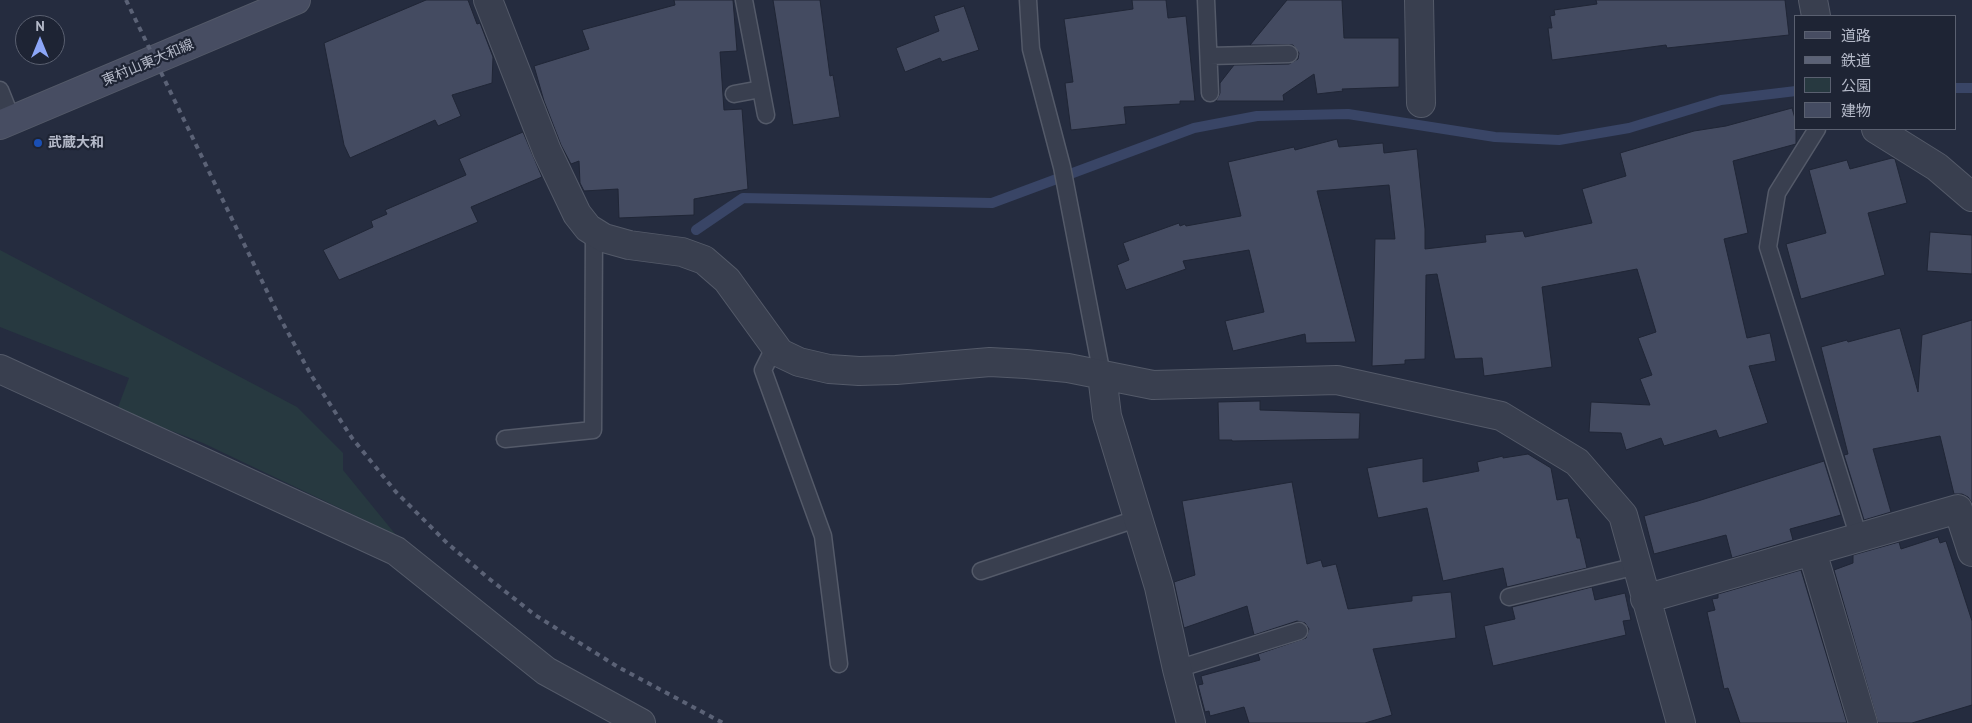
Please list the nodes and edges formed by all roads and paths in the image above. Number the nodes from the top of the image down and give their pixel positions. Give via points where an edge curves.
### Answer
1 (296, 0) edge
2 (488, 0) edge
3 (744, 0) edge
4 (1028, 0) edge
5 (1206, 0) edge
6 (1419, 0) edge
7 (1813, 0) edge
8 (1816, 15) edge
9 (1289, 54) dead end
10 (1209, 56) junction
11 (761, 89) junction
12 (0, 90) edge
13 (1210, 93) dead end
14 (734, 94) dead end
15 (1421, 103) dead end
16 (766, 115) dead end
17 (6, 122) edge
18 (1816, 130) edge
19 (1878, 130) edge
20 (1972, 197) edge
21 (594, 232) junction
22 (775, 346) junction
23 (0, 370) edge
24 (1102, 375) junction
25 (505, 439) dead end
26 (1965, 507) edge
27 (1139, 518) junction
28 (1859, 538) junction
29 (1812, 551) junction
30 (1972, 552) edge
31 (1637, 566) junction
32 (981, 571) dead end
33 (1509, 597) dead end
34 (1645, 599) junction
35 (1299, 631) dead end
36 (839, 664) dead end
37 (1177, 669) junction
38 (641, 723) edge
39 (1192, 723) edge
40 (1680, 723) edge
41 (1864, 723) edge

1 - 17 main road, 東村山東大和線
2 - 21 street via 547,151 577,214
3 - 11 lane
4 - 24 lane via 1031,49 1062,166
5 - 10 lane
6 - 15 street
7 - 8 street
9 - 10 lane
10 - 13 lane
11 - 14 lane
11 - 16 lane
12 - 17 lane
18 - 28 lane via 1777,193 1768,247
19 - 20 street via 1937,167
21 - 22 street via 629,245 682,252 704,260 727,280
21 - 25 lane via 593,430
22 - 24 street via 780,353 799,362 829,369 896,370 990,362 1068,368
22 - 36 lane via 764,370 823,536
23 - 38 street via 396,551 546,671
24 - 27 street via 1108,416
24 - 31 street via 1153,385 1337,380 1501,416 1577,462 1623,514
26 - 28 street
26 - 30 street
27 - 32 lane
27 - 37 street via 1159,587
28 - 29 street
29 - 34 street
29 - 41 street
31 - 33 lane
31 - 34 street
34 - 40 street
35 - 37 lane
37 - 39 street

